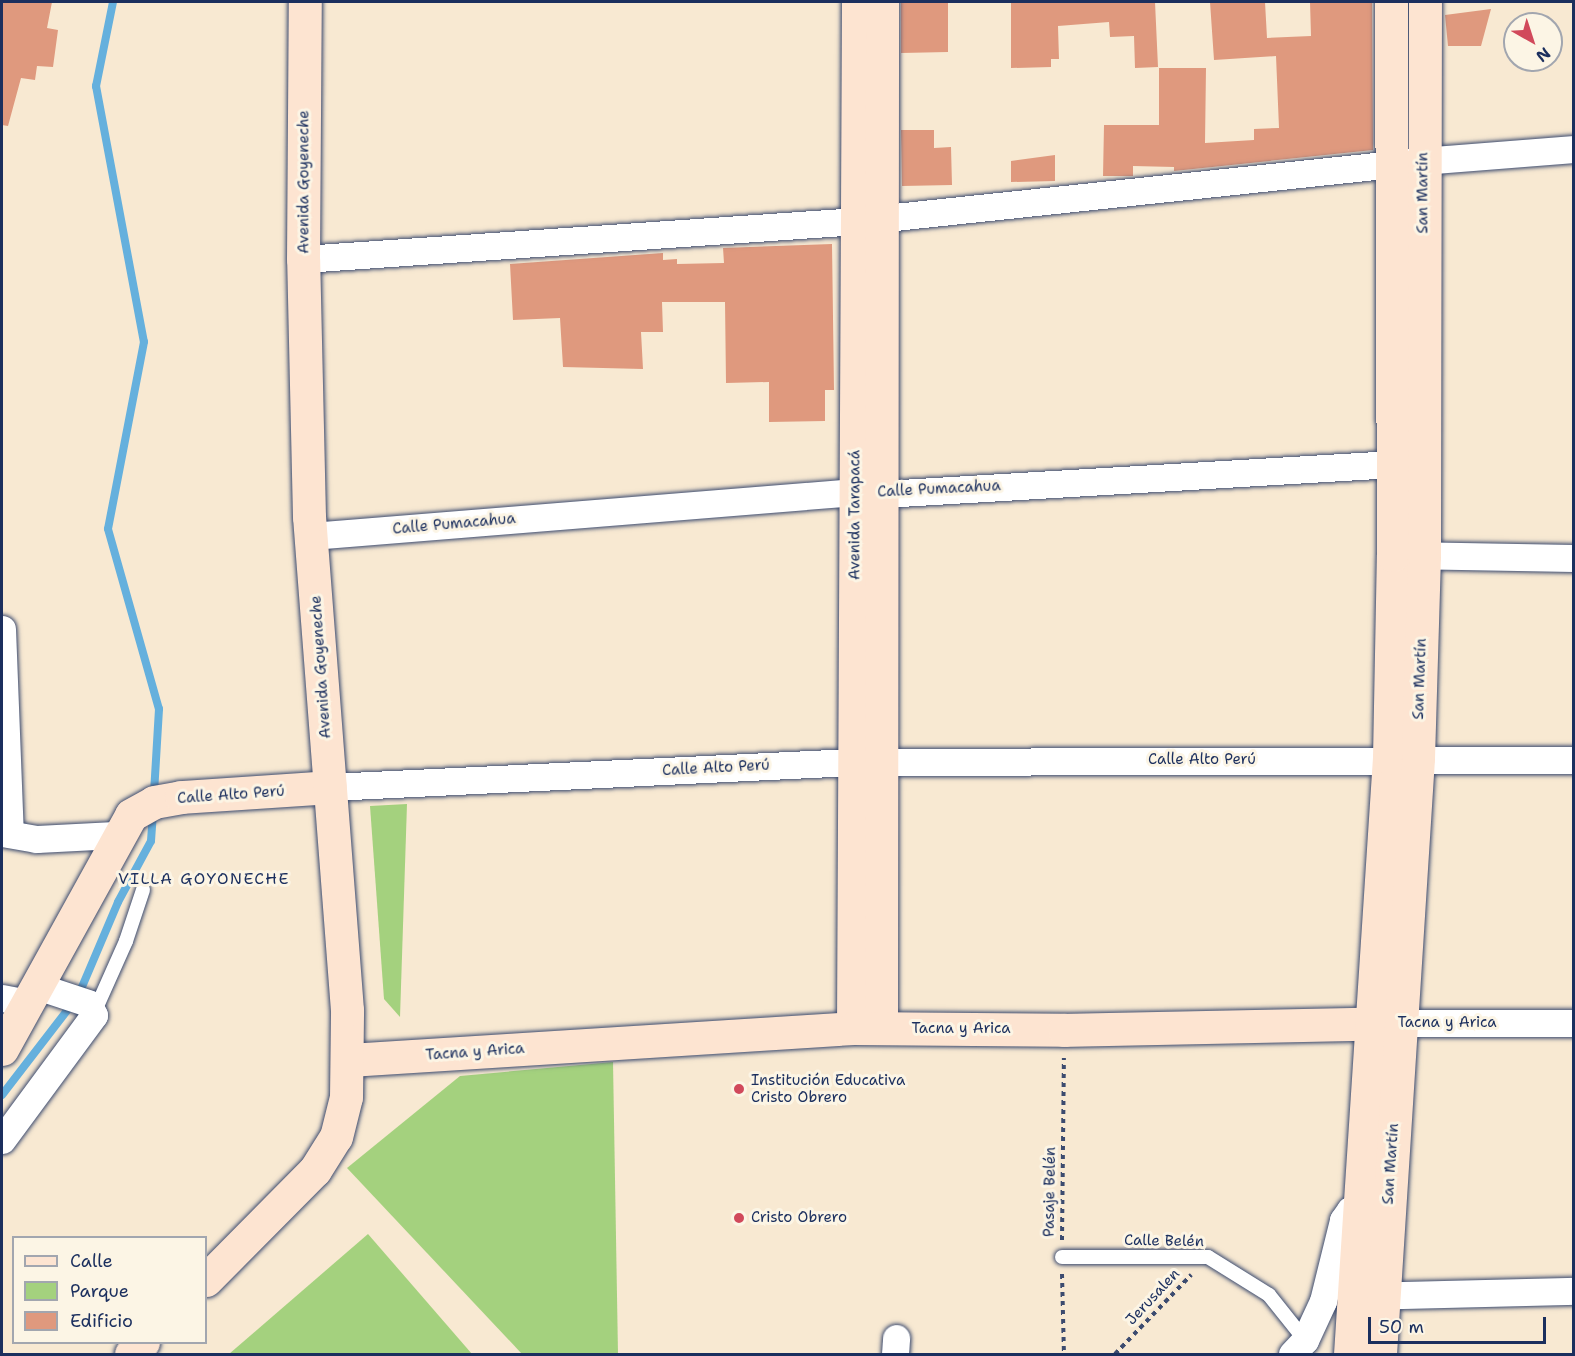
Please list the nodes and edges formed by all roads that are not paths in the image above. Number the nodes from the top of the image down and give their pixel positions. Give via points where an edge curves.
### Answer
1 (305, 2) edge
2 (858, 2) edge
3 (882, 2) edge
4 (1391, 2) edge
5 (1425, 2) edge
6 (1574, 149) edge
7 (1407, 163) junction
8 (870, 220) junction
9 (303, 259) junction
10 (1408, 463) junction
11 (869, 493) junction
12 (311, 536) junction
13 (1408, 555) junction
14 (1574, 558) edge
15 (2, 629) edge
16 (1403, 758) junction
17 (1574, 759) edge
18 (867, 762) junction
19 (330, 787) junction
20 (123, 825) junction
21 (6, 834) edge
22 (143, 890) dead end
23 (52, 1000) edge
24 (1387, 1023) junction
25 (1574, 1023) edge
26 (867, 1028) junction
27 (2, 1049) edge
28 (349, 1060) junction
29 (2, 1140) edge
30 (1374, 1205) junction
31 (1062, 1257) road end
32 (207, 1279) edge
33 (1574, 1292) edge
34 (1368, 1296) junction
35 (1299, 1347) edge
36 (1350, 1354) edge
37 (1380, 1354) edge

1 - 9 street, Avenida Goyeneche
2 - 8 street, Avenida Tarapacá
3 - 8 street, Avenida Tarapacá
4 - 7 street, San Martín
5 - 7 street, San Martín
6 - 7 street
7 - 8 street
7 - 10 street, San Martín
8 - 9 street
8 - 11 street, Avenida Tarapacá
9 - 12 street, Avenida Goyeneche
10 - 11 street, Calle Pumacahua
10 - 13 street, San Martín
11 - 12 street, Calle Pumacahua
11 - 18 street, Avenida Tarapacá
12 - 19 street, Avenida Goyeneche
13 - 14 street
13 - 16 street, San Martín
15 - 21 street
16 - 17 street, Calle Alto Perú
16 - 18 street, Calle Alto Perú
16 - 24 street, San Martín
18 - 19 street, Calle Alto Perú
18 - 26 street, Avenida Tarapacá
19 - 20 street, Calle Alto Perú via 181,797 154,802
19 - 28 street, Avenida Goyeneche
20 - 21 street via 36,839
20 - 23 street
22 - 23 lane via 126,941
23 - 27 street
23 - 29 street
24 - 25 street, Tacna y Arica
24 - 26 street, Tacna y Arica via 1064,1030
24 - 30 street, San Martín
26 - 28 street, Tacna y Arica
28 - 32 street, Avenida Goyeneche via 346,1097 336,1137 315,1170
30 - 34 street, San Martín
30 - 35 street via 1343,1220 1323,1301
31 - 35 lane, Calle Belén via 1208,1257 1269,1295
33 - 34 street
34 - 36 street, San Martín
34 - 37 street, San Martín

